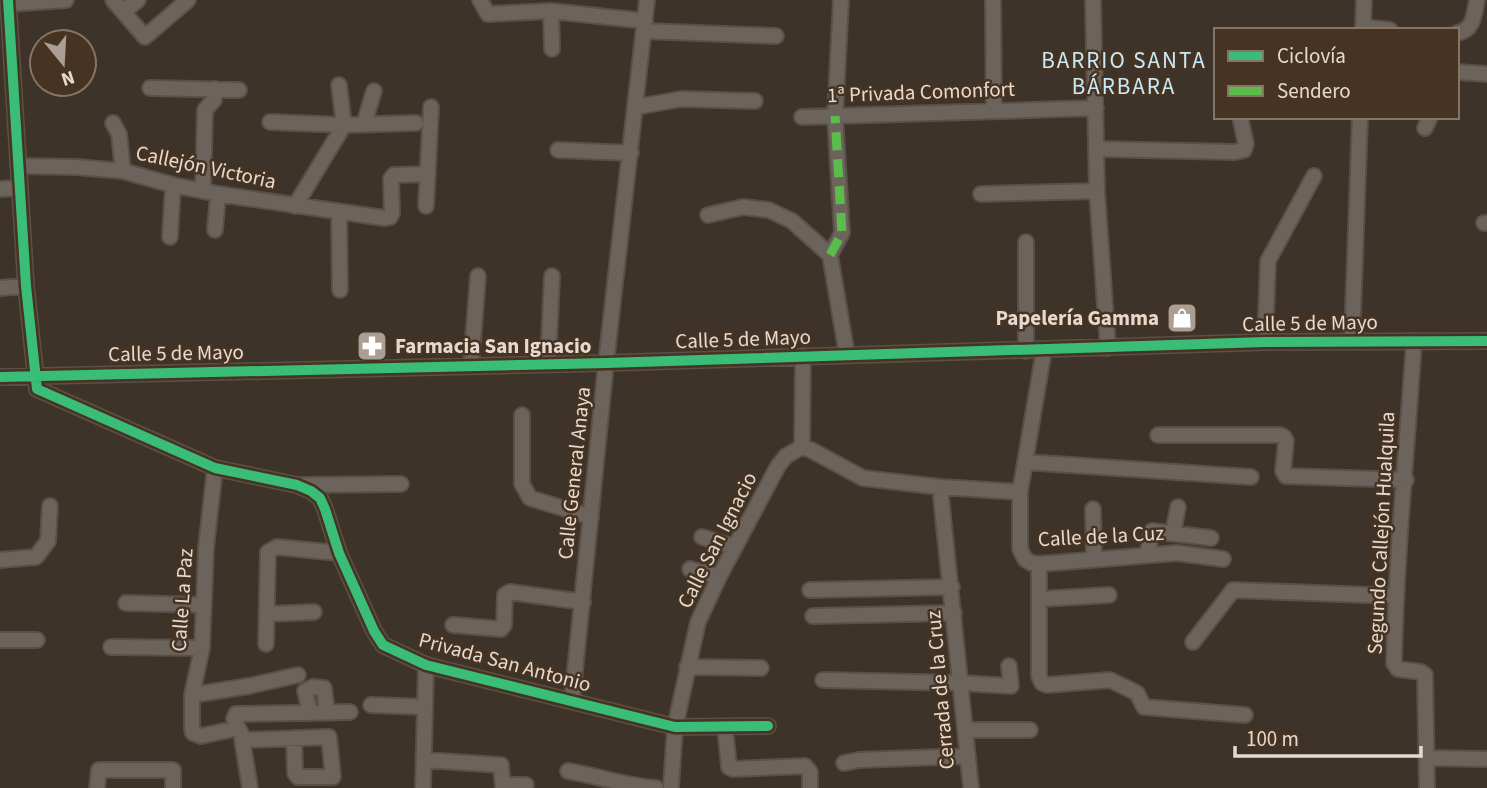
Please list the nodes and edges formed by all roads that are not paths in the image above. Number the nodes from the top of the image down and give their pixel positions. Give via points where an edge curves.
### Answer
1 (66, 0) edge
2 (113, 0) edge
3 (138, 0) edge
4 (188, 0) edge
5 (480, 0) edge
6 (647, 0) edge
7 (841, 0) edge
8 (993, 0) edge
9 (1093, 0) edge
10 (1364, 0) edge
11 (1477, 0) edge
12 (8, 2) edge
13 (551, 11) junction
14 (123, 12) junction
15 (645, 26) junction
16 (1363, 28) edge
17 (1459, 32) edge
18 (5, 35) edge
19 (776, 36) dead end
20 (552, 49) dead end
21 (1459, 72) edge
22 (1487, 74) edge
23 (338, 85) dead end
24 (150, 88) dead end
25 (215, 89) junction
26 (239, 90) dead end
27 (374, 91) dead end
28 (755, 101) dead end
29 (431, 107) dead end
30 (636, 107) junction
31 (1096, 108) junction
32 (994, 111) junction
33 (835, 116) junction
34 (802, 117) dead end
35 (1240, 119) edge
36 (1360, 119) edge
37 (270, 122) dead end
38 (113, 123) dead end
39 (416, 123) dead end
40 (364, 124) junction
41 (344, 125) junction
42 (1097, 149) junction
43 (558, 150) dead end
44 (631, 153) junction
45 (18, 166) junction
46 (122, 171) junction
47 (428, 174) junction
48 (1314, 176) dead end
49 (173, 185) junction
50 (20, 188) junction
51 (0, 189) edge
52 (1097, 191) junction
53 (210, 192) junction
54 (981, 194) dead end
55 (295, 206) junction
56 (426, 206) dead end
57 (340, 212) junction
58 (708, 215) dead end
59 (215, 230) dead end
60 (170, 237) dead end
61 (1026, 242) dead end
62 (830, 254) junction
63 (478, 276) dead end
64 (552, 276) dead end
65 (26, 286) junction
66 (0, 288) edge
67 (340, 290) dead end
68 (1352, 340) junction
69 (1414, 341) junction
70 (1487, 341) edge
71 (1265, 342) junction
72 (1108, 348) junction
73 (1044, 350) junction
74 (1026, 351) junction
75 (847, 355) junction
76 (803, 356) junction
77 (607, 363) junction
78 (548, 364) junction
79 (471, 366) junction
80 (0, 376) edge
81 (35, 376) junction
82 (522, 415) dead end
83 (1158, 435) dead end
84 (802, 447) junction
85 (1025, 462) junction
86 (215, 468) junction
87 (1251, 477) dead end
88 (1406, 480) junction
89 (401, 484) dead end
90 (297, 485) junction
91 (940, 487) junction
92 (1020, 492) junction
93 (50, 506) dead end
94 (1178, 507) dead end
95 (1093, 509) dead end
96 (591, 517) junction
97 (1173, 533) junction
98 (702, 537) dead end
99 (1211, 538) dead end
100 (735, 547) junction
101 (339, 553) junction
102 (1147, 555) junction
103 (1094, 559) junction
104 (1223, 559) dead end
105 (0, 560) edge
106 (1039, 564) junction
107 (690, 569) dead end
108 (719, 577) junction
109 (951, 587) junction
110 (810, 590) dead end
111 (1110, 595) dead end
112 (1395, 596) junction
113 (1041, 599) junction
114 (583, 602) junction
115 (126, 603) dead end
116 (204, 605) junction
117 (314, 612) dead end
118 (954, 612) junction
119 (267, 614) junction
120 (813, 616) dead end
121 (453, 625) dead end
122 (0, 640) edge
123 (37, 640) dead end
124 (1193, 642) dead end
125 (266, 644) dead end
126 (111, 647) dead end
127 (202, 648) junction
128 (426, 665) junction
129 (1009, 666) dead end
130 (687, 667) junction
131 (761, 668) dead end
132 (299, 675) dead end
133 (823, 680) dead end
134 (960, 682) junction
135 (192, 695) junction
136 (572, 700) junction
137 (371, 705) dead end
138 (425, 707) junction
139 (350, 712) dead end
140 (310, 713) junction
141 (327, 713) junction
142 (1245, 715) dead end
143 (725, 726) junction
144 (768, 726) dead end
145 (675, 727) junction
146 (965, 730) junction
147 (1030, 730) dead end
148 (240, 734) junction
149 (295, 738) junction
150 (968, 756) junction
151 (1428, 758) junction
152 (1487, 759) edge
153 (424, 760) junction
154 (844, 764) dead end
155 (568, 771) dead end
156 (526, 785) dead end
157 (503, 786) edge
158 (97, 788) edge
159 (173, 788) edge
160 (250, 788) edge
161 (423, 788) edge
162 (656, 788) edge
163 (671, 788) edge
164 (810, 788) edge
165 (971, 788) edge
166 (1427, 788) edge

1 - 12 street
2 - 14 street
3 - 14 street
4 - 14 street via 145,37
5 - 13 street via 488,14
6 - 15 street, Calle General Anaya
7 - 33 street
8 - 32 street
9 - 31 street
10 - 16 street
11 - 17 street via 1471,27
12 - 18 street
13 - 15 street
13 - 20 street
15 - 19 street
15 - 30 street, Calle General Anaya
18 - 45 street
21 - 22 street
23 - 41 street
24 - 25 street
25 - 26 street
25 - 53 street via 214,100 205,110
27 - 40 street
28 - 30 street via 681,99
29 - 47 street
30 - 44 street, Calle General Anaya
31 - 32 street, 1ª Privada Comonfort
31 - 42 street
32 - 33 street, 1ª Privada Comonfort
33 - 34 street, 1ª Privada Comonfort
33 - 62 street via 842,233
35 - 42 street via 1246,144 1244,150 1235,152
36 - 68 street
37 - 41 street
38 - 46 street via 120,134
39 - 40 street
40 - 41 street
41 - 55 street
42 - 52 street
43 - 44 street
44 - 77 street, Calle General Anaya
45 - 46 street, Callejón Victoria
45 - 50 street
46 - 49 street, Callejón Victoria
47 - 56 street
47 - 57 street, Callejón Victoria via 394,175 390,217
48 - 71 street via 1268,261
49 - 53 street, Callejón Victoria
49 - 60 street
50 - 51 street
50 - 65 street
52 - 54 street
52 - 72 street
53 - 55 street, Callejón Victoria
53 - 59 street
55 - 57 street, Callejón Victoria
57 - 67 street
58 - 62 street via 743,207 769,210 792,221
61 - 74 street
62 - 75 street
63 - 79 street
64 - 78 street
65 - 66 street
65 - 81 street
68 - 69 street, Calle 5 de Mayo
68 - 71 street, Calle 5 de Mayo
69 - 70 street, Calle 5 de Mayo
69 - 88 street, Segundo Callejón Hualquila
71 - 72 street, Calle 5 de Mayo
72 - 73 street, Calle 5 de Mayo
73 - 74 street, Calle 5 de Mayo
73 - 85 street, Calle de la Cuz
74 - 75 street, Calle 5 de Mayo
75 - 76 street, Calle 5 de Mayo
76 - 77 street, Calle 5 de Mayo
76 - 84 street
77 - 78 street, Calle 5 de Mayo
77 - 96 street, Calle General Anaya
78 - 79 street, Calle 5 de Mayo
79 - 81 street, Calle 5 de Mayo
80 - 81 street, Calle 5 de Mayo
81 - 86 street, Privada San Antonio via 37,389
82 - 96 street via 522,484 530,498
83 - 88 street via 1280,435 1286,441 1286,476
84 - 91 street via 863,478
84 - 100 street, Calle San Ignacio via 778,466
85 - 87 street
85 - 92 street, Calle de la Cuz
86 - 90 street, Privada San Antonio
86 - 116 street, Calle La Paz
88 - 112 street, Segundo Callejón Hualquila
89 - 90 street
90 - 101 street, Privada San Antonio via 320,498
91 - 92 street
91 - 109 street, Cerrada de la Cruz
92 - 106 street, Calle de la Cuz via 1020,549 1031,563
93 - 105 street via 48,541 36,557
94 - 97 street
95 - 103 street
96 - 114 street, Calle General Anaya
97 - 99 street
97 - 102 street via 1152,531
98 - 100 street
100 - 108 street, Calle San Ignacio
101 - 119 street via 272,548 268,552
101 - 128 street, Privada San Antonio via 383,645
102 - 103 street, Calle de la Cuz
102 - 104 street, Calle de la Cuz via 1177,553
103 - 106 street, Calle de la Cuz
106 - 113 street
107 - 108 street
108 - 130 street, Calle San Ignacio via 698,622
109 - 110 street, Cerrada de la Cruz
109 - 118 street, Cerrada de la Cruz
111 - 113 street
112 - 124 street via 1233,590
112 - 151 street, Segundo Callejón Hualquila via 1394,663 1398,669 1425,675
113 - 142 street via 1042,682 1110,680 1137,693 1144,707
114 - 121 street via 510,592 505,595 501,629
114 - 136 street, Calle General Anaya
115 - 116 street
116 - 127 street, Calle La Paz
117 - 119 street
118 - 120 street
118 - 134 street, Cerrada de la Cruz
119 - 125 street
122 - 123 street
126 - 127 street
127 - 135 street, Calle La Paz
128 - 136 street, Privada San Antonio
128 - 138 street
129 - 134 street via 1011,686
130 - 131 street
130 - 145 street, Calle San Ignacio
132 - 135 street
133 - 134 street
134 - 146 street, Cerrada de la Cruz
135 - 148 street, Calle La Paz via 194,733
136 - 145 street, Privada San Antonio
137 - 138 street
138 - 153 street
139 - 141 street
140 - 141 street
140 - 141 street via 305,691 313,687 324,688
140 - 148 street via 236,714
143 - 144 street, Privada San Antonio
143 - 145 street, Privada San Antonio
143 - 164 street via 729,767 805,766 810,772
145 - 163 street, Calle San Ignacio
146 - 147 street
146 - 150 street, Cerrada de la Cruz
148 - 149 street
148 - 160 street
149 - 149 street via 329,737 331,778 298,777
150 - 154 street
150 - 165 street, Cerrada de la Cruz
151 - 152 street
151 - 166 street, Segundo Callejón Hualquila
153 - 157 street via 501,765
153 - 161 street
155 - 162 street
156 - 157 street
158 - 159 street via 99,770 173,770

